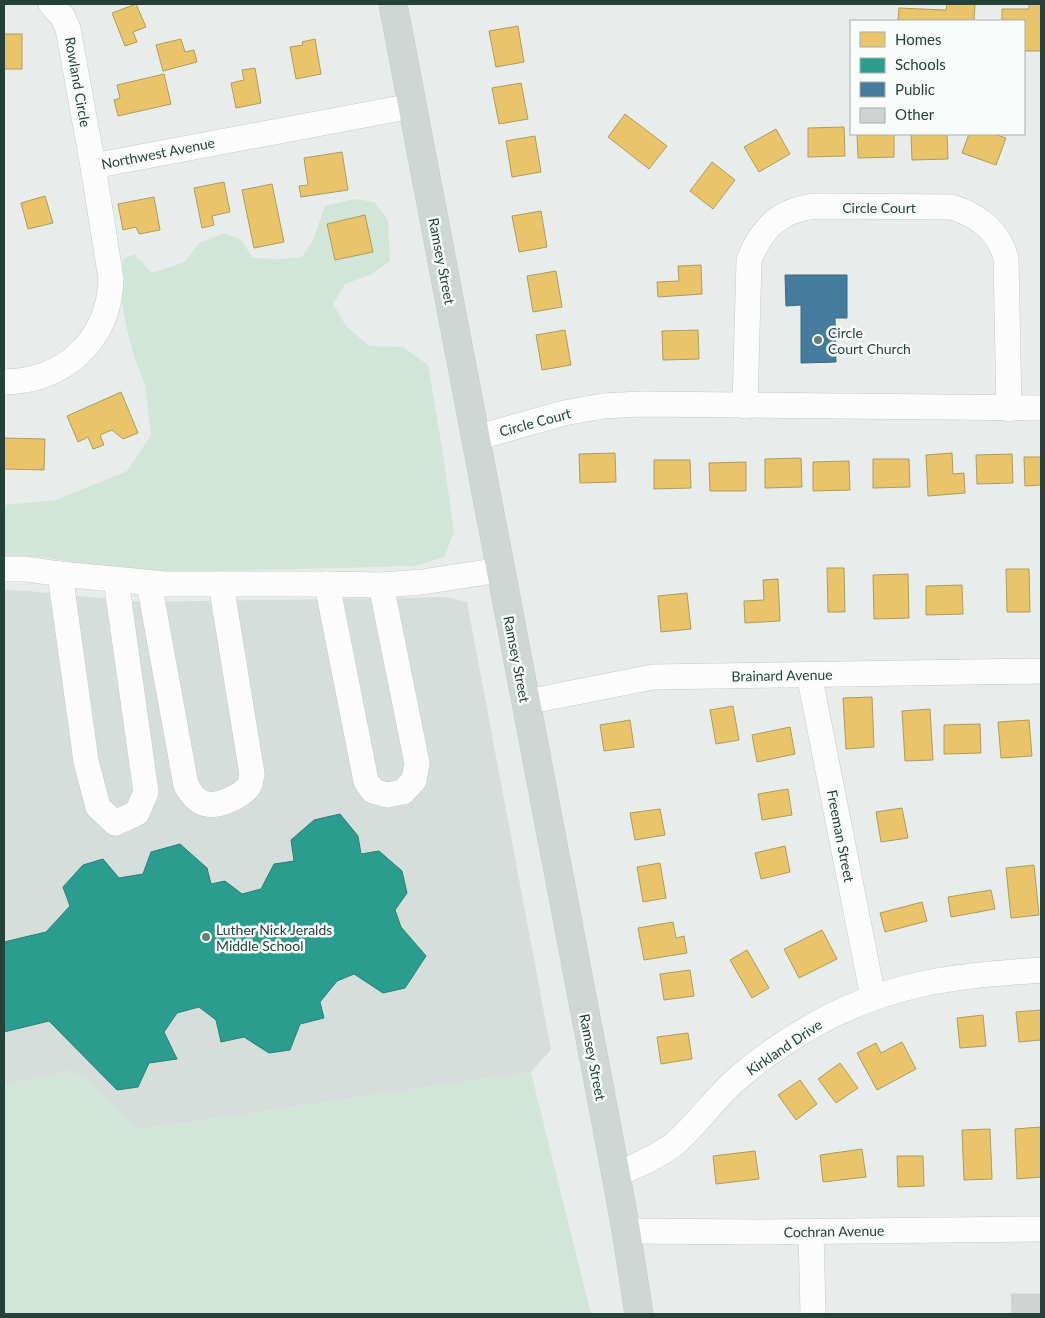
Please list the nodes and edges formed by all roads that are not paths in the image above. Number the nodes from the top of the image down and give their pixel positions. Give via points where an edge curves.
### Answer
1 (51, 4) edge
2 (393, 4) edge
3 (412, 106) junction
4 (93, 166) junction
5 (4, 382) edge
6 (745, 406) junction
7 (1041, 408) edge
8 (1009, 409) junction
9 (475, 438) junction
10 (4, 569) edge
11 (500, 570) junction
12 (60, 574) junction
13 (116, 580) junction
14 (150, 583) junction
15 (221, 584) junction
16 (327, 584) junction
17 (381, 585) junction
18 (1041, 671) edge
19 (809, 674) junction
20 (526, 702) junction
21 (1041, 970) edge
22 (873, 997) junction
23 (616, 1175) junction
24 (1041, 1229) edge
25 (626, 1231) junction
26 (811, 1231) junction
27 (639, 1314) edge
28 (813, 1314) edge

1 - 4 street, Rowland Circle via 63,17 68,29
2 - 3 main road, Ramsey Street
3 - 4 street, Northwest Avenue
3 - 9 main road, Ramsey Street
4 - 5 street, Northwest Avenue via 111,279 104,317 74,359 39,377
6 - 8 street, Circle Court
6 - 8 street, Circle Court via 749,260 769,227 790,211 803,207 952,207 986,225 1002,246 1006,258
6 - 9 street, Circle Court via 603,406 564,413
7 - 8 street, Circle Court
9 - 11 main road, Ramsey Street
10 - 12 street
11 - 17 street
11 - 20 main road, Ramsey Street
12 - 13 street
12 - 13 street via 86,761 98,807 115,823 137,813 146,792
13 - 14 street
14 - 15 street
14 - 15 street via 186,785 191,795 212,806 237,796 249,786 252,774
15 - 16 street
16 - 17 street
16 - 17 street via 366,781 373,791 387,795 403,792 414,780 417,763
18 - 19 street, Brainard Avenue
19 - 20 street, Brainard Avenue via 653,677
19 - 22 street, Freeman Street
20 - 23 main road, Ramsey Street
21 - 22 street, Kirkland Drive via 953,979
22 - 23 street, Kirkland Drive via 802,1031 769,1053 738,1078 673,1144 655,1157
23 - 25 main road, Ramsey Street
24 - 26 street, Cochran Avenue
25 - 26 street, Cochran Avenue
25 - 27 main road, Ramsey Street
26 - 28 street

